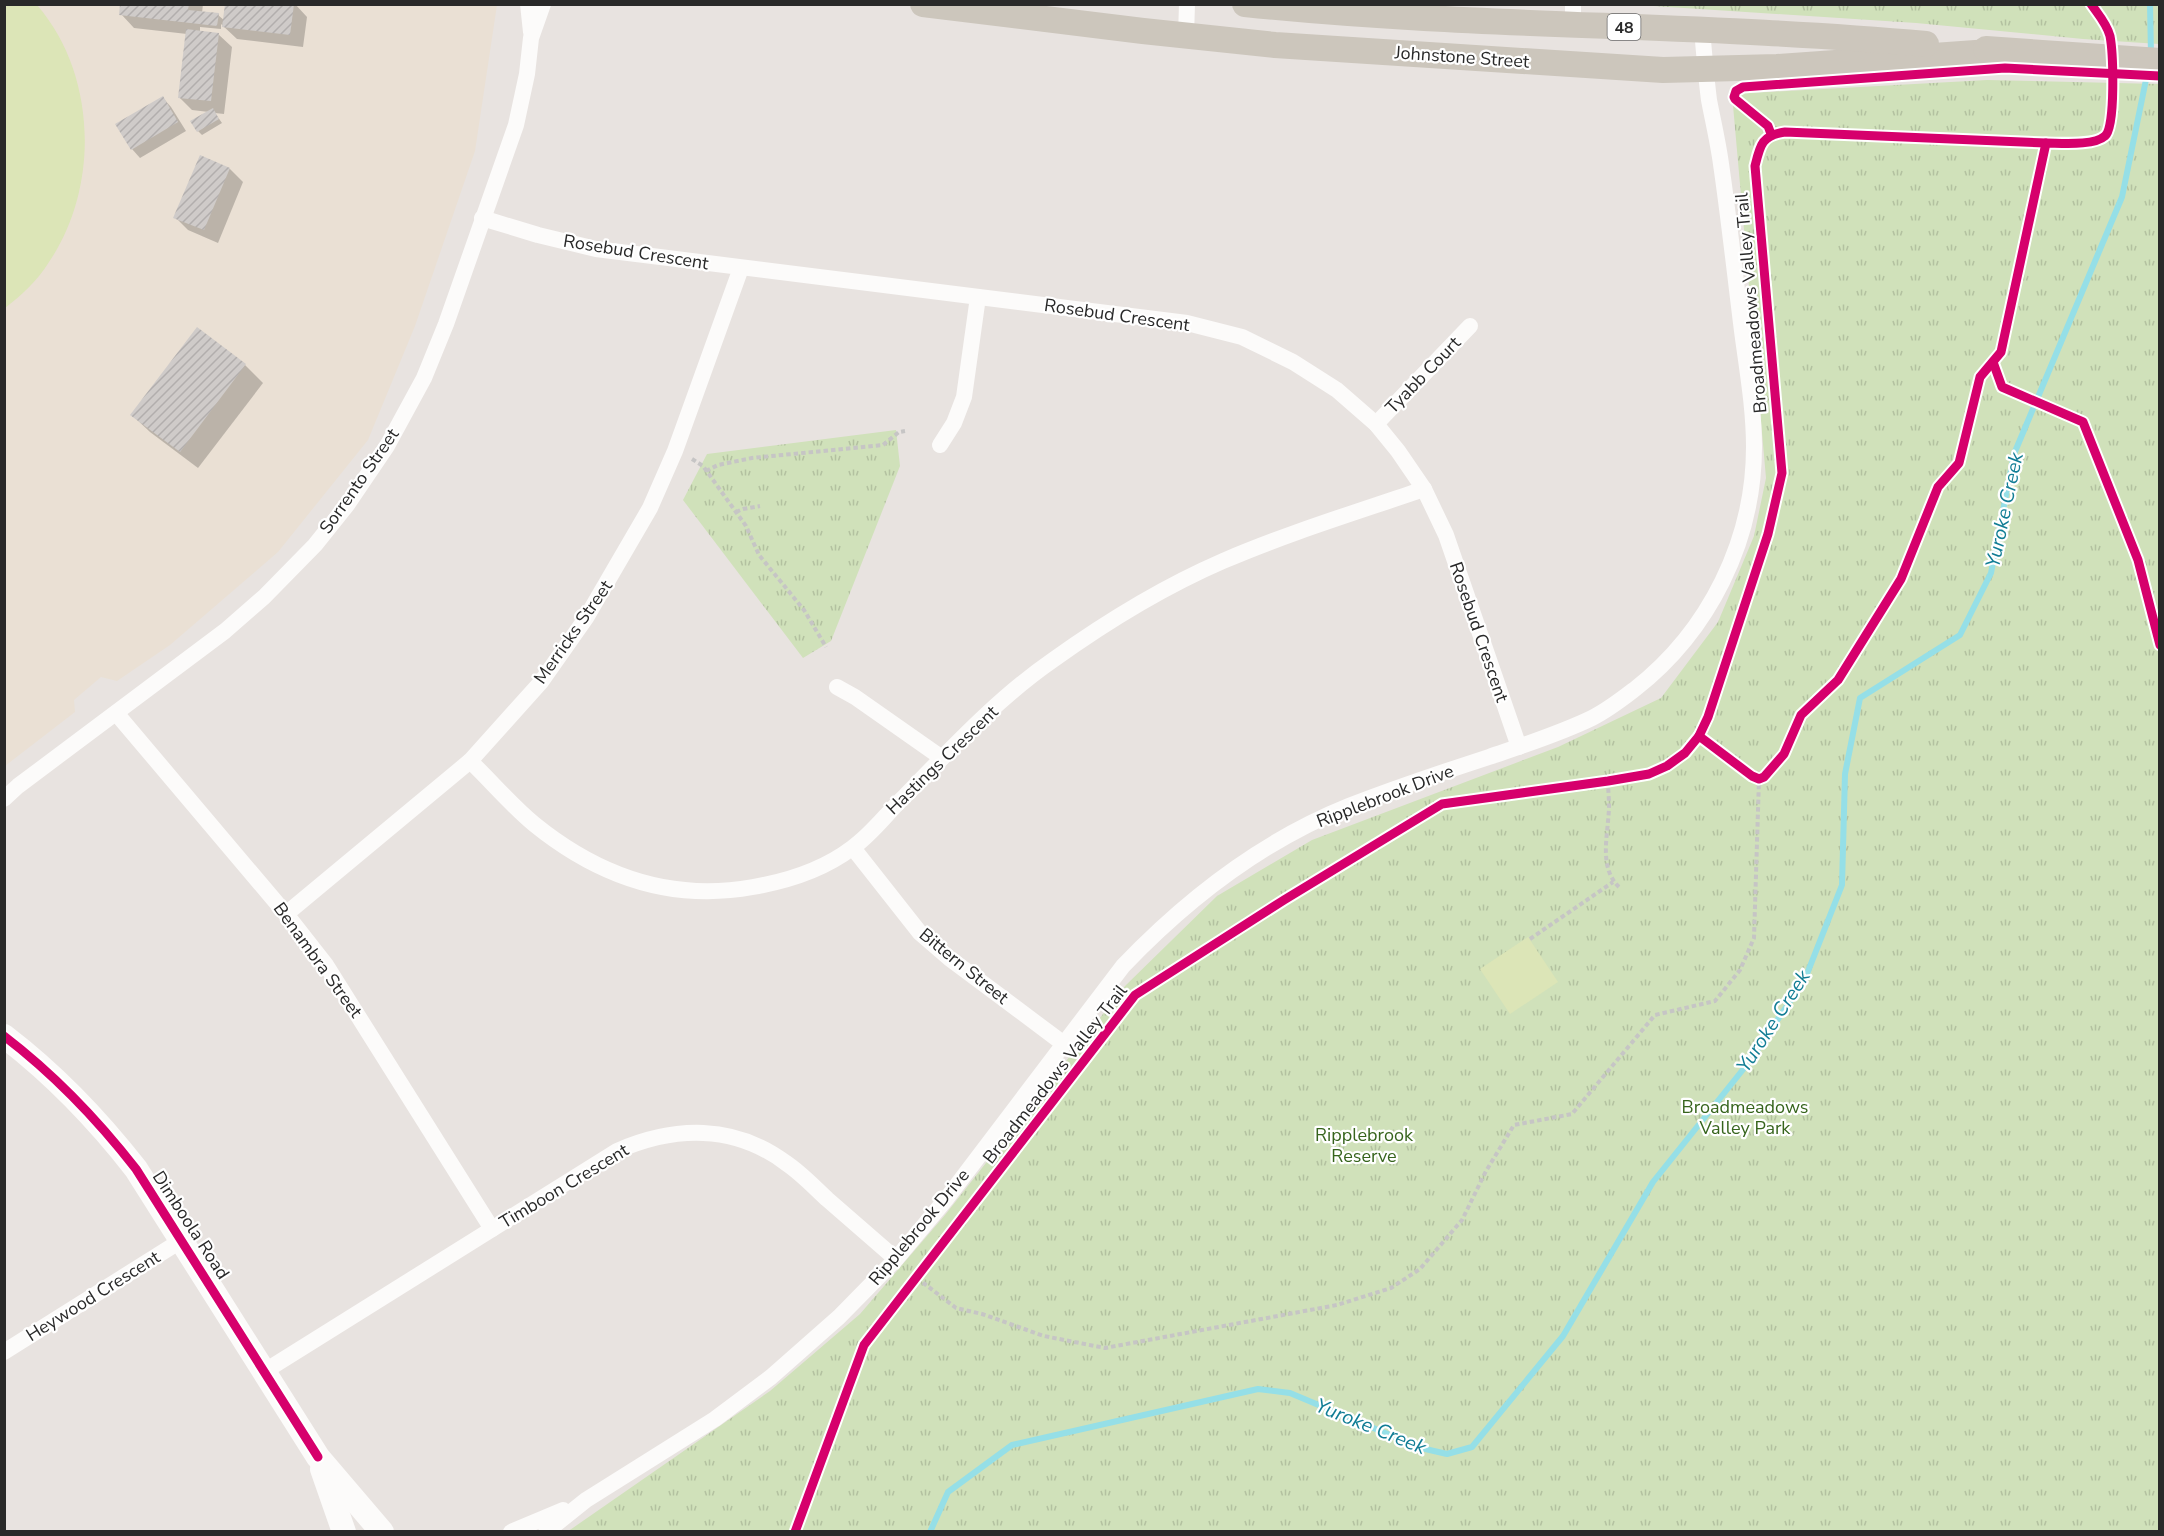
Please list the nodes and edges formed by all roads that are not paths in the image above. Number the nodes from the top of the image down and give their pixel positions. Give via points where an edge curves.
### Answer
1 (528, 4) edge
2 (543, 4) edge
3 (923, 4) edge
4 (1187, 4) edge
5 (1245, 4) edge
6 (1573, 15) edge
7 (1702, 29) junction
8 (1186, 36) junction
9 (531, 39) junction
10 (2004, 51) junction
11 (2160, 61) edge
12 (1705, 69) junction
13 (482, 218) junction
14 (741, 268) junction
15 (978, 297) junction
16 (1470, 326) dead end
17 (1376, 424) junction
18 (940, 445) dead end
19 (1424, 489) junction
20 (837, 687) dead end
21 (116, 713) junction
22 (1519, 747) junction
23 (942, 758) junction
24 (470, 761) junction
25 (4, 798) edge
26 (853, 848) junction
27 (286, 914) junction
28 (4, 1036) edge
29 (1064, 1044) junction
30 (492, 1229) junction
31 (182, 1240) junction
32 (896, 1259) junction
33 (4, 1352) edge
34 (265, 1371) junction
35 (318, 1457) junction
36 (586, 1500) junction
37 (344, 1532) edge
38 (382, 1532) edge
39 (511, 1532) edge
40 (546, 1532) edge

1 - 9 street, Sorrento Street
2 - 9 street, Sorrento Street
3 - 8 main road, Johnstone Street / 48
4 - 8 street
5 - 6 main road, Johnstone Street / 48 via 1399,16
6 - 7 main road, Johnstone Street / 48
7 - 10 main road, Johnstone Street / 48
7 - 12 street, Ripplebrook Drive
8 - 12 main road, Johnstone Street / 48 via 1585,66
9 - 13 street, Sorrento Street via 516,124
10 - 11 main road, Johnstone Street / 48
10 - 12 main road, Johnstone Street / 48
12 - 22 street, Ripplebrook Drive via 1721,160 1752,407 1754,449 1744,525 1720,587 1700,620 1650,677 1596,716
13 - 14 street, Rosebud Crescent via 596,249
13 - 21 street, Sorrento Street via 424,378 387,446 347,504 315,545 264,597
14 - 15 street, Rosebud Crescent
14 - 24 street, Merricks Street via 675,451 650,508 586,618 541,682
15 - 17 street, Rosebud Crescent via 1187,323 1242,337 1293,362 1337,390
15 - 18 street via 964,398
16 - 17 street, Tyabb Court
17 - 19 street, Rosebud Crescent
19 - 22 street, Rosebud Crescent via 1453,556
19 - 23 street, Hastings Crescent via 1222,562 1158,594 1049,662
20 - 23 street
21 - 25 street, Sorrento Street
21 - 27 street, Benambra Street
22 - 29 street, Ripplebrook Drive via 1348,806 1243,862 1151,937 1123,966
23 - 26 street, Hastings Crescent
24 - 26 street, Hastings Crescent via 559,843 593,864 660,888 695,892 778,883 818,868
24 - 27 street, Merricks Street
26 - 29 street, Bittern Street via 920,933
27 - 30 street, Benambra Street via 345,993
28 - 31 street, Dimboola Road via 63,1085 102,1126 136,1169
29 - 32 street, Ripplebrook Drive
30 - 32 street, Timboon Crescent via 617,1150 666,1134 710,1133 764,1149 786,1162
30 - 34 street, Timboon Crescent
31 - 33 street, Heywood Crescent
31 - 34 street, Dimboola Road
32 - 36 street, Ripplebrook Drive via 839,1317 771,1377 715,1419
34 - 35 street, Dimboola Road
35 - 37 street, Dimboola Road
35 - 38 street, Dimboola Road
36 - 39 street, Ripplebrook Drive
36 - 40 street, Ripplebrook Drive

